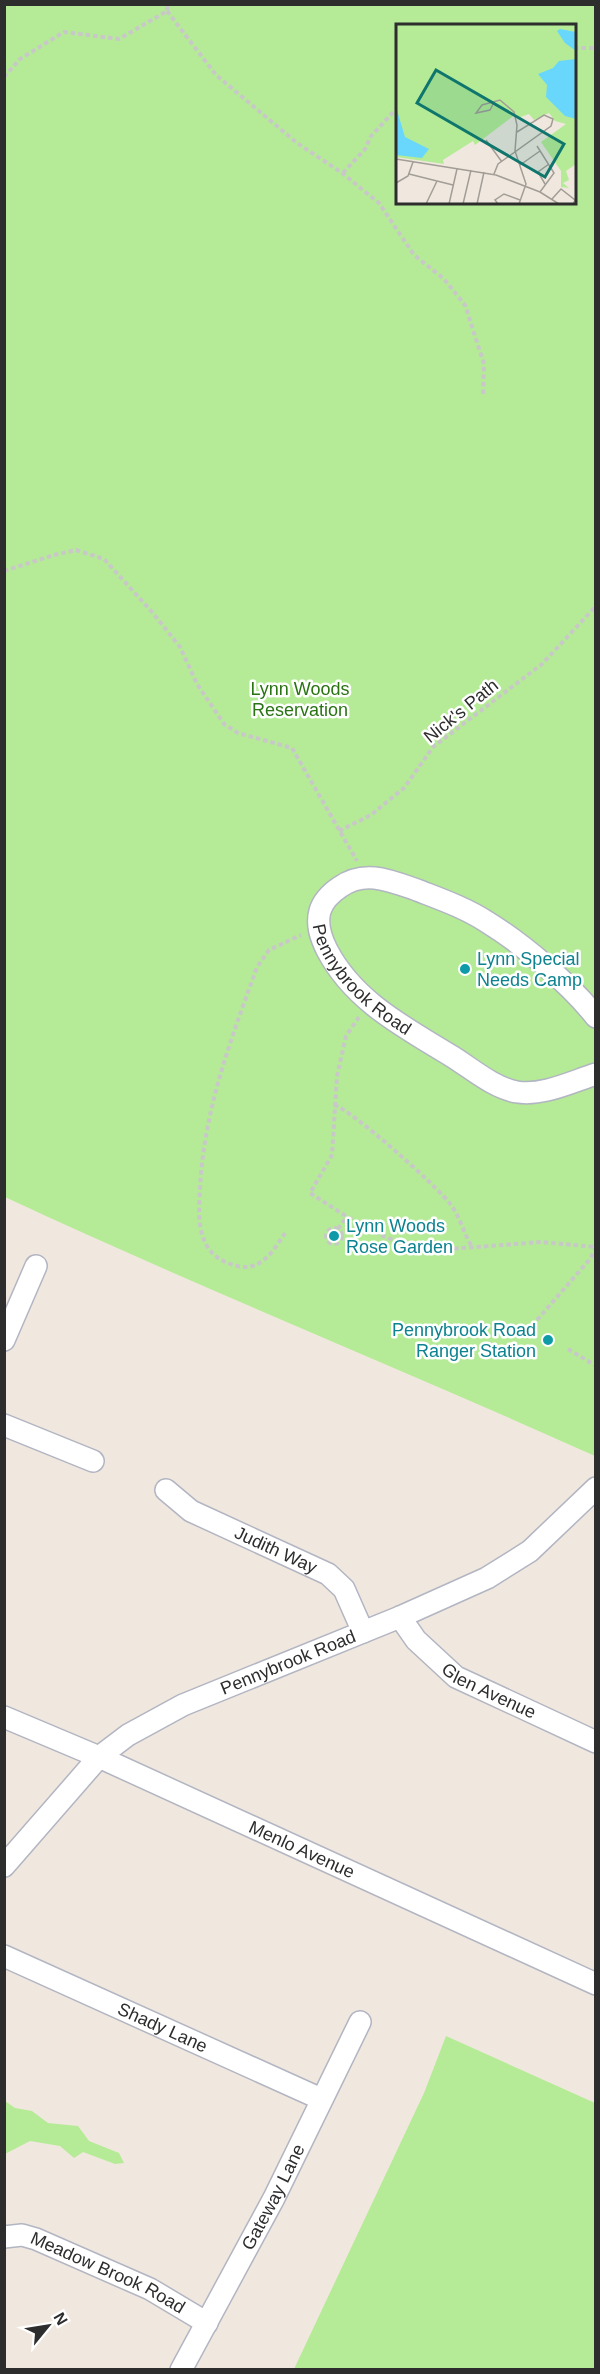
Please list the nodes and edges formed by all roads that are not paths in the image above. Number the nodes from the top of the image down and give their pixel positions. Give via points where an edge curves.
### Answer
1 (596, 1017) edge
2 (596, 1074) edge
3 (36, 1266) dead end
4 (4, 1340) edge
5 (4, 1425) edge
6 (93, 1461) dead end
7 (596, 1488) edge
8 (166, 1490) dead end
9 (400, 1617) junction
10 (363, 1632) junction
11 (4, 1717) edge
12 (596, 1742) edge
13 (99, 1757) junction
14 (4, 1866) edge
15 (4, 1956) edge
16 (596, 1984) edge
17 (360, 2022) dead end
18 (321, 2099) junction
19 (4, 2237) edge
20 (207, 2323) junction
21 (181, 2370) edge

1 - 2 street, Pennybrook Road via 544,966 486,921 439,899 393,881 363,877 343,884 324,902 319,929 332,958 370,1002 400,1025 510,1090 541,1091
3 - 4 street
5 - 6 street
7 - 9 street, Pennybrook Road via 517,1561 474,1585
8 - 10 street, Judith Way via 190,1511 333,1578 346,1594
9 - 10 street, Pennybrook Road
9 - 12 street, Glen Avenue via 425,1649 456,1677
10 - 13 street, Pennybrook Road via 171,1710
11 - 13 street, Menlo Avenue
13 - 14 street, Pennybrook Road
13 - 16 street, Menlo Avenue
15 - 18 street, Shady Lane
17 - 18 street, Gateway Lane
18 - 20 street, Gateway Lane via 274,2198
19 - 20 street, Meadow Brook Road via 22,2235 36,2239 150,2289
20 - 21 street, Gateway Lane

